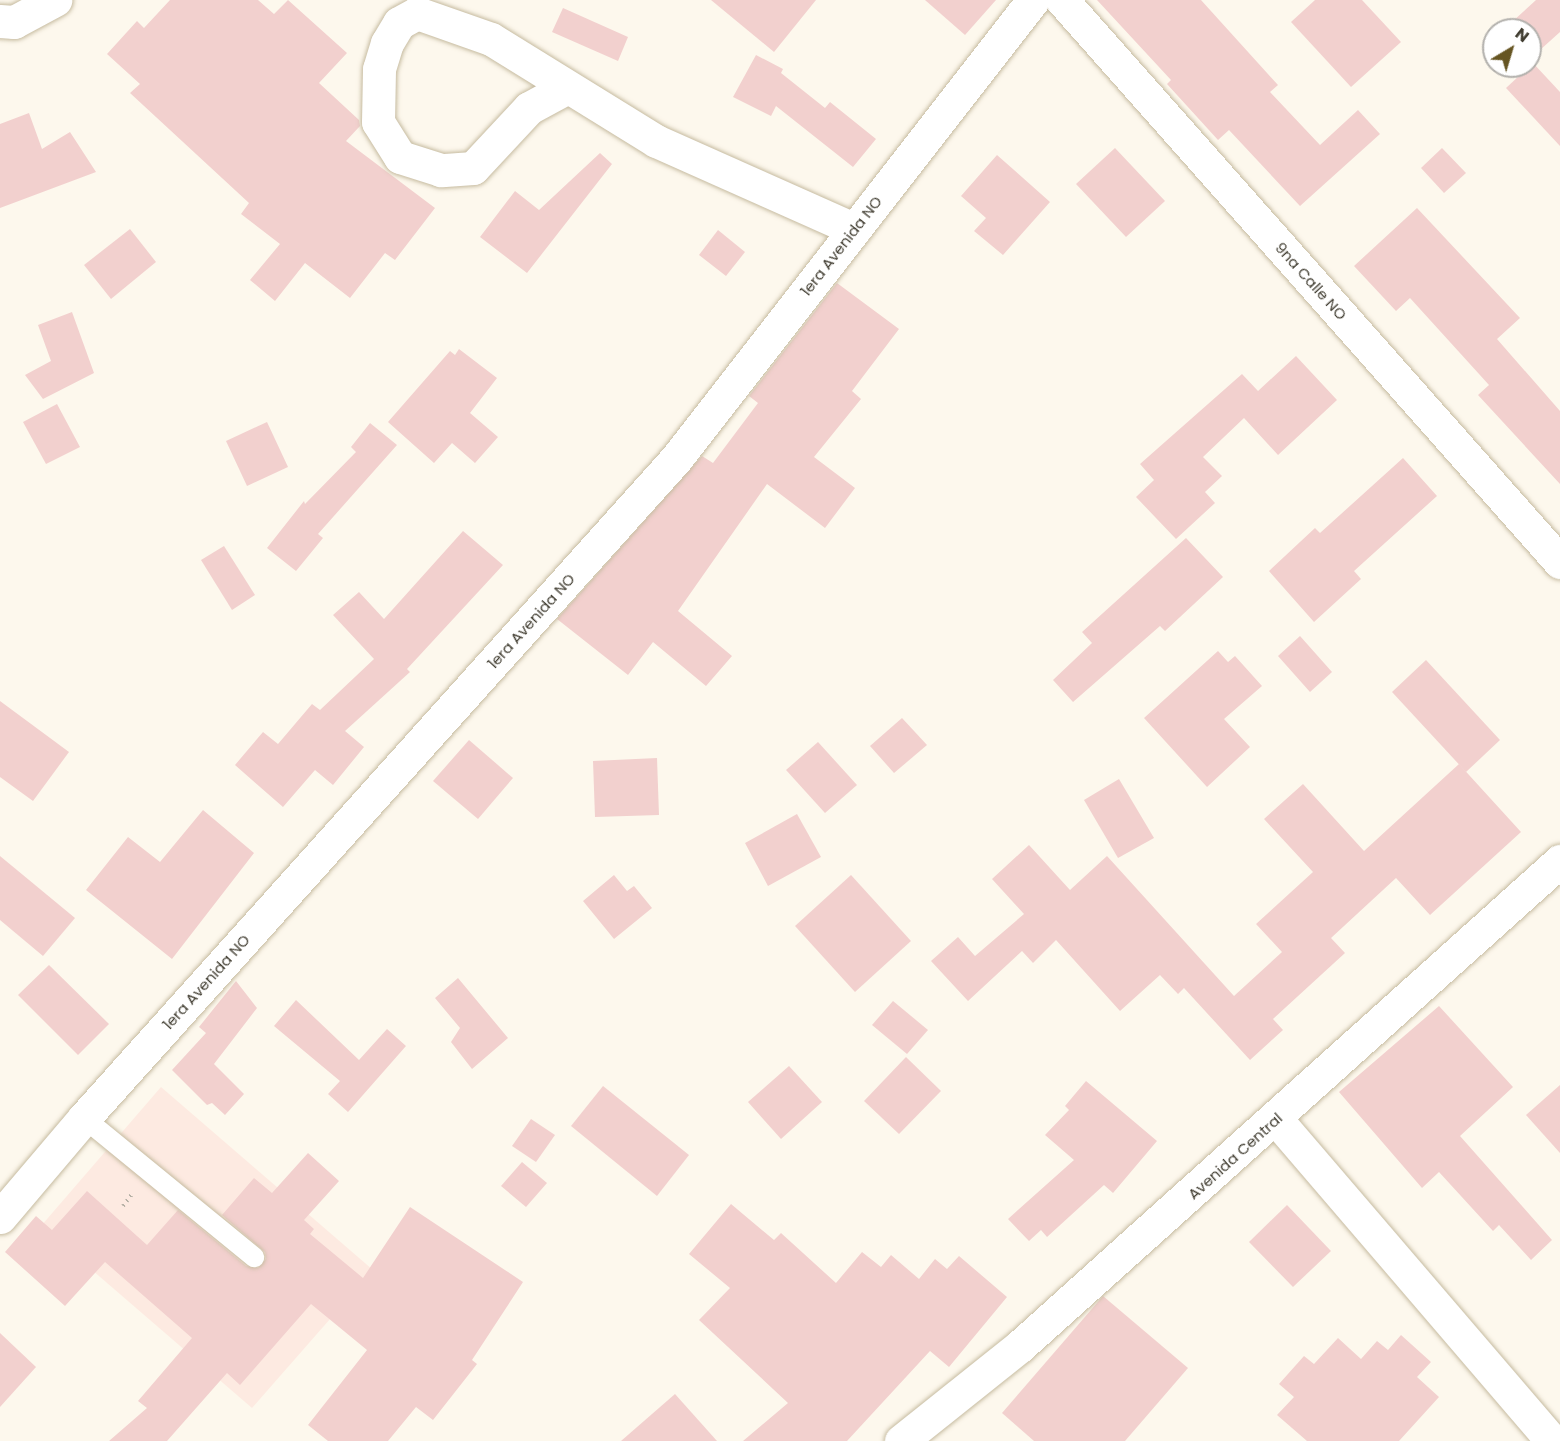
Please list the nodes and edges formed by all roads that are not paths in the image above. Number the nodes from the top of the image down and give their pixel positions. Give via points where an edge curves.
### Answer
1 (55, 0) edge
2 (1033, 0) edge
3 (1062, 0) edge
4 (0, 21) edge
5 (566, 88) junction
6 (854, 229) junction
7 (1560, 561) edge
8 (1560, 861) edge
9 (84, 1118) junction
10 (1276, 1119) junction
11 (0, 1217) edge
12 (254, 1257) dead end
13 (901, 1441) edge
14 (1552, 1441) edge

1 - 4 street via 14,22
2 - 6 street, 1era Avenida NO
3 - 7 street, 9na Calle NO
5 - 5 street via 491,39 417,13 399,23 387,43 379,69 378,122 400,157 441,170 473,168 529,108
5 - 6 street via 656,141
6 - 9 street, 1era Avenida NO via 676,459
8 - 10 street, Avenida Central
9 - 11 street, 1era Avenida NO
9 - 12 lane
10 - 13 street, Avenida Central via 1020,1346
10 - 14 street

